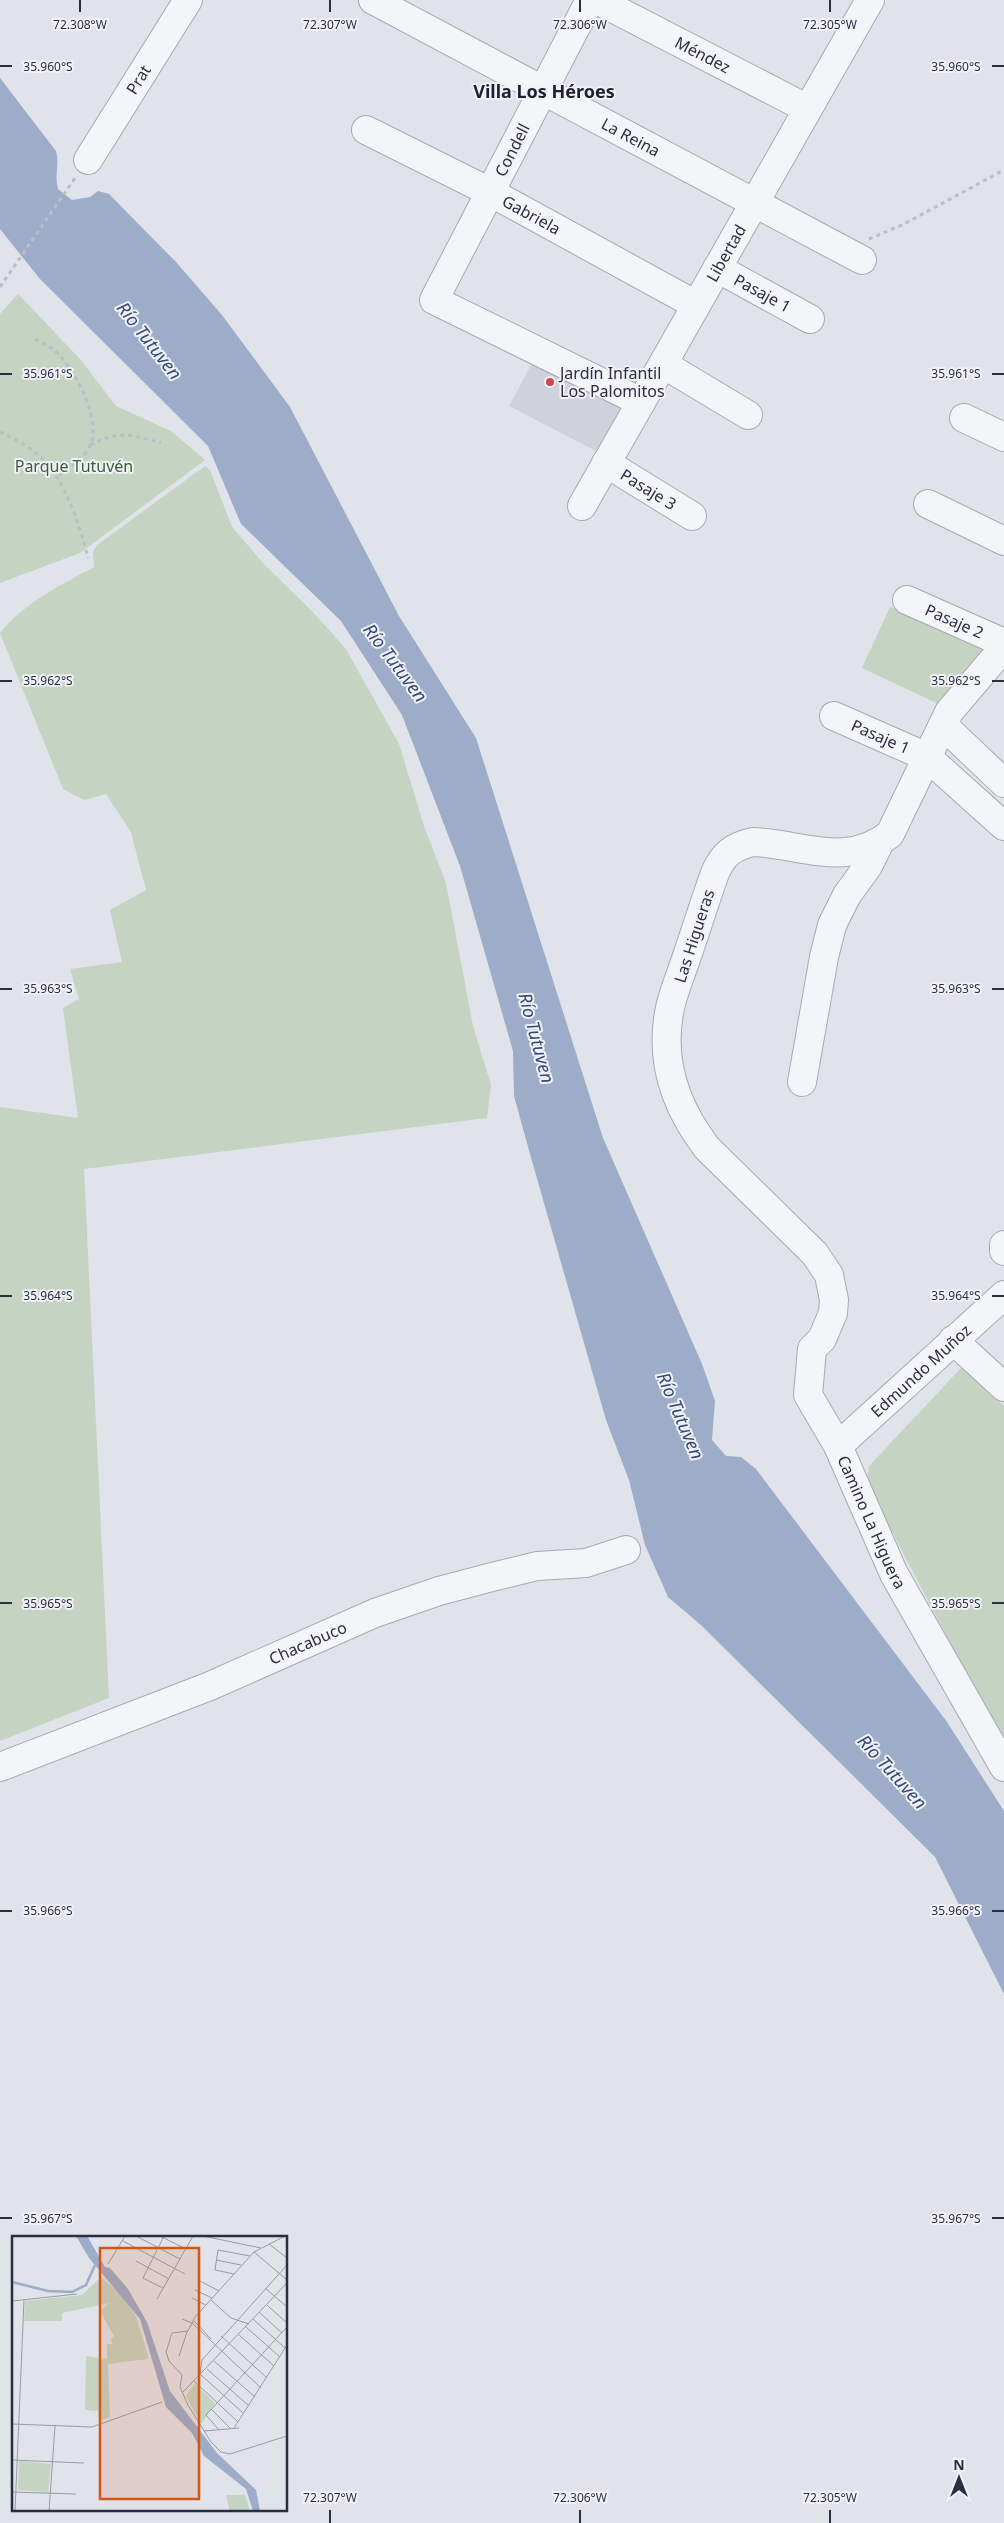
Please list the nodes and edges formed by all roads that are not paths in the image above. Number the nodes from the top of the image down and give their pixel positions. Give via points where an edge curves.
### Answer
1 (188, 0) edge
2 (373, 0) edge
3 (590, 0) edge
4 (597, 0) edge
5 (861, 3) edge
6 (543, 90) junction
7 (808, 109) junction
8 (366, 130) dead end
9 (88, 160) road end
10 (490, 192) junction
11 (754, 203) junction
12 (852, 255) road end
13 (717, 268) junction
14 (696, 305) junction
15 (810, 319) dead end
16 (663, 364) junction
17 (641, 402) junction
18 (748, 414) dead end
19 (964, 418) dead end
20 (1004, 437) edge
21 (606, 463) junction
22 (928, 504) dead end
23 (582, 506) dead end
24 (692, 516) dead end
25 (1004, 541) edge
26 (907, 600) dead end
27 (1004, 643) edge
28 (1004, 647) edge
29 (834, 716) dead end
30 (943, 725) junction
31 (927, 757) junction
32 (1004, 783) edge
33 (1004, 826) edge
34 (880, 842) junction
35 (802, 1082) dead end
36 (1004, 1246) edge
37 (1004, 1251) edge
38 (1004, 1295) edge
39 (953, 1340) junction
40 (812, 1349) joint
41 (1004, 1387) edge
42 (838, 1446) junction
43 (626, 1550) dead end
44 (0, 1767) edge
45 (1004, 1767) edge

1 - 9 street, Prat
2 - 6 street, La Reina
3 - 6 street, Condell
4 - 7 street, Méndez
5 - 7 street, Libertad
6 - 10 street, Condell
6 - 11 street, La Reina
7 - 11 street, Libertad
8 - 10 street, Gabriela
10 - 14 street, Gabriela
10 - 17 street, Condell via 434,300
11 - 12 street, La Reina
11 - 13 street, Libertad
13 - 14 street, Libertad
13 - 15 street, Pasaje 1
14 - 16 street, Libertad
16 - 17 street, Libertad
16 - 18 street
17 - 21 street, Libertad
19 - 20 street
21 - 23 street, Libertad
21 - 24 street, Pasaje 3
22 - 25 street
26 - 27 street, Pasaje 2
28 - 30 street, Las Higueras via 960,697
29 - 31 street, Pasaje 1
30 - 31 street, Las Higueras
30 - 32 street
31 - 33 street, Pasaje 1
31 - 34 street, Las Higueras via 890,834
34 - 35 street via 832,926
34 - 40 street, Las Higueras via 859,852 839,854 753,842 729,852 715,873 669,1011 668,1065 686,1117 707,1148 815,1254 829,1275 833,1314 822,1339
36 - 37 street
38 - 39 street, Edmundo Muñoz
39 - 41 street
39 - 42 street, Edmundo Muñoz
40 - 42 street, Camino La Higuera via 808,1395
42 - 45 street, Camino La Higuera via 894,1574
43 - 44 street, Chacabuco via 586,1563 538,1566 492,1577 375,1613 210,1686

